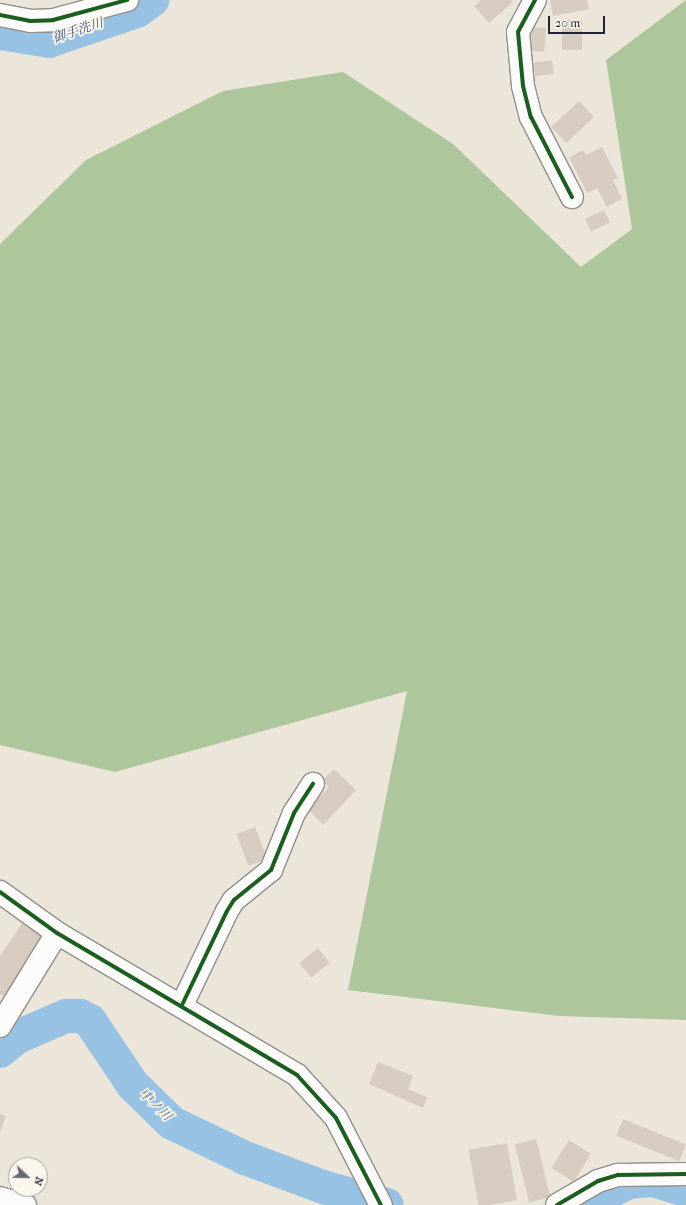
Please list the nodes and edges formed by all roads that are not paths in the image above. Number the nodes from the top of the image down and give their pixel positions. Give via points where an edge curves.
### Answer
1 (127, 0) edge
2 (535, 0) edge
3 (0, 15) edge
4 (572, 197) dead end
5 (313, 784) dead end
6 (0, 892) edge
7 (58, 933) junction
8 (182, 1005) junction
9 (0, 1026) edge
10 (686, 1174) edge
11 (0, 1198) edge
12 (25, 1205) edge
13 (381, 1205) edge
14 (557, 1205) edge

1 - 3 street via 53,20 30,21
2 - 4 street via 518,32 523,86 534,124
5 - 8 street via 294,812 271,870 234,900 227,911
6 - 7 street
7 - 8 street
7 - 9 street
8 - 13 street via 282,1065 315,1092 336,1118
10 - 14 street via 618,1175 598,1181
11 - 12 street

